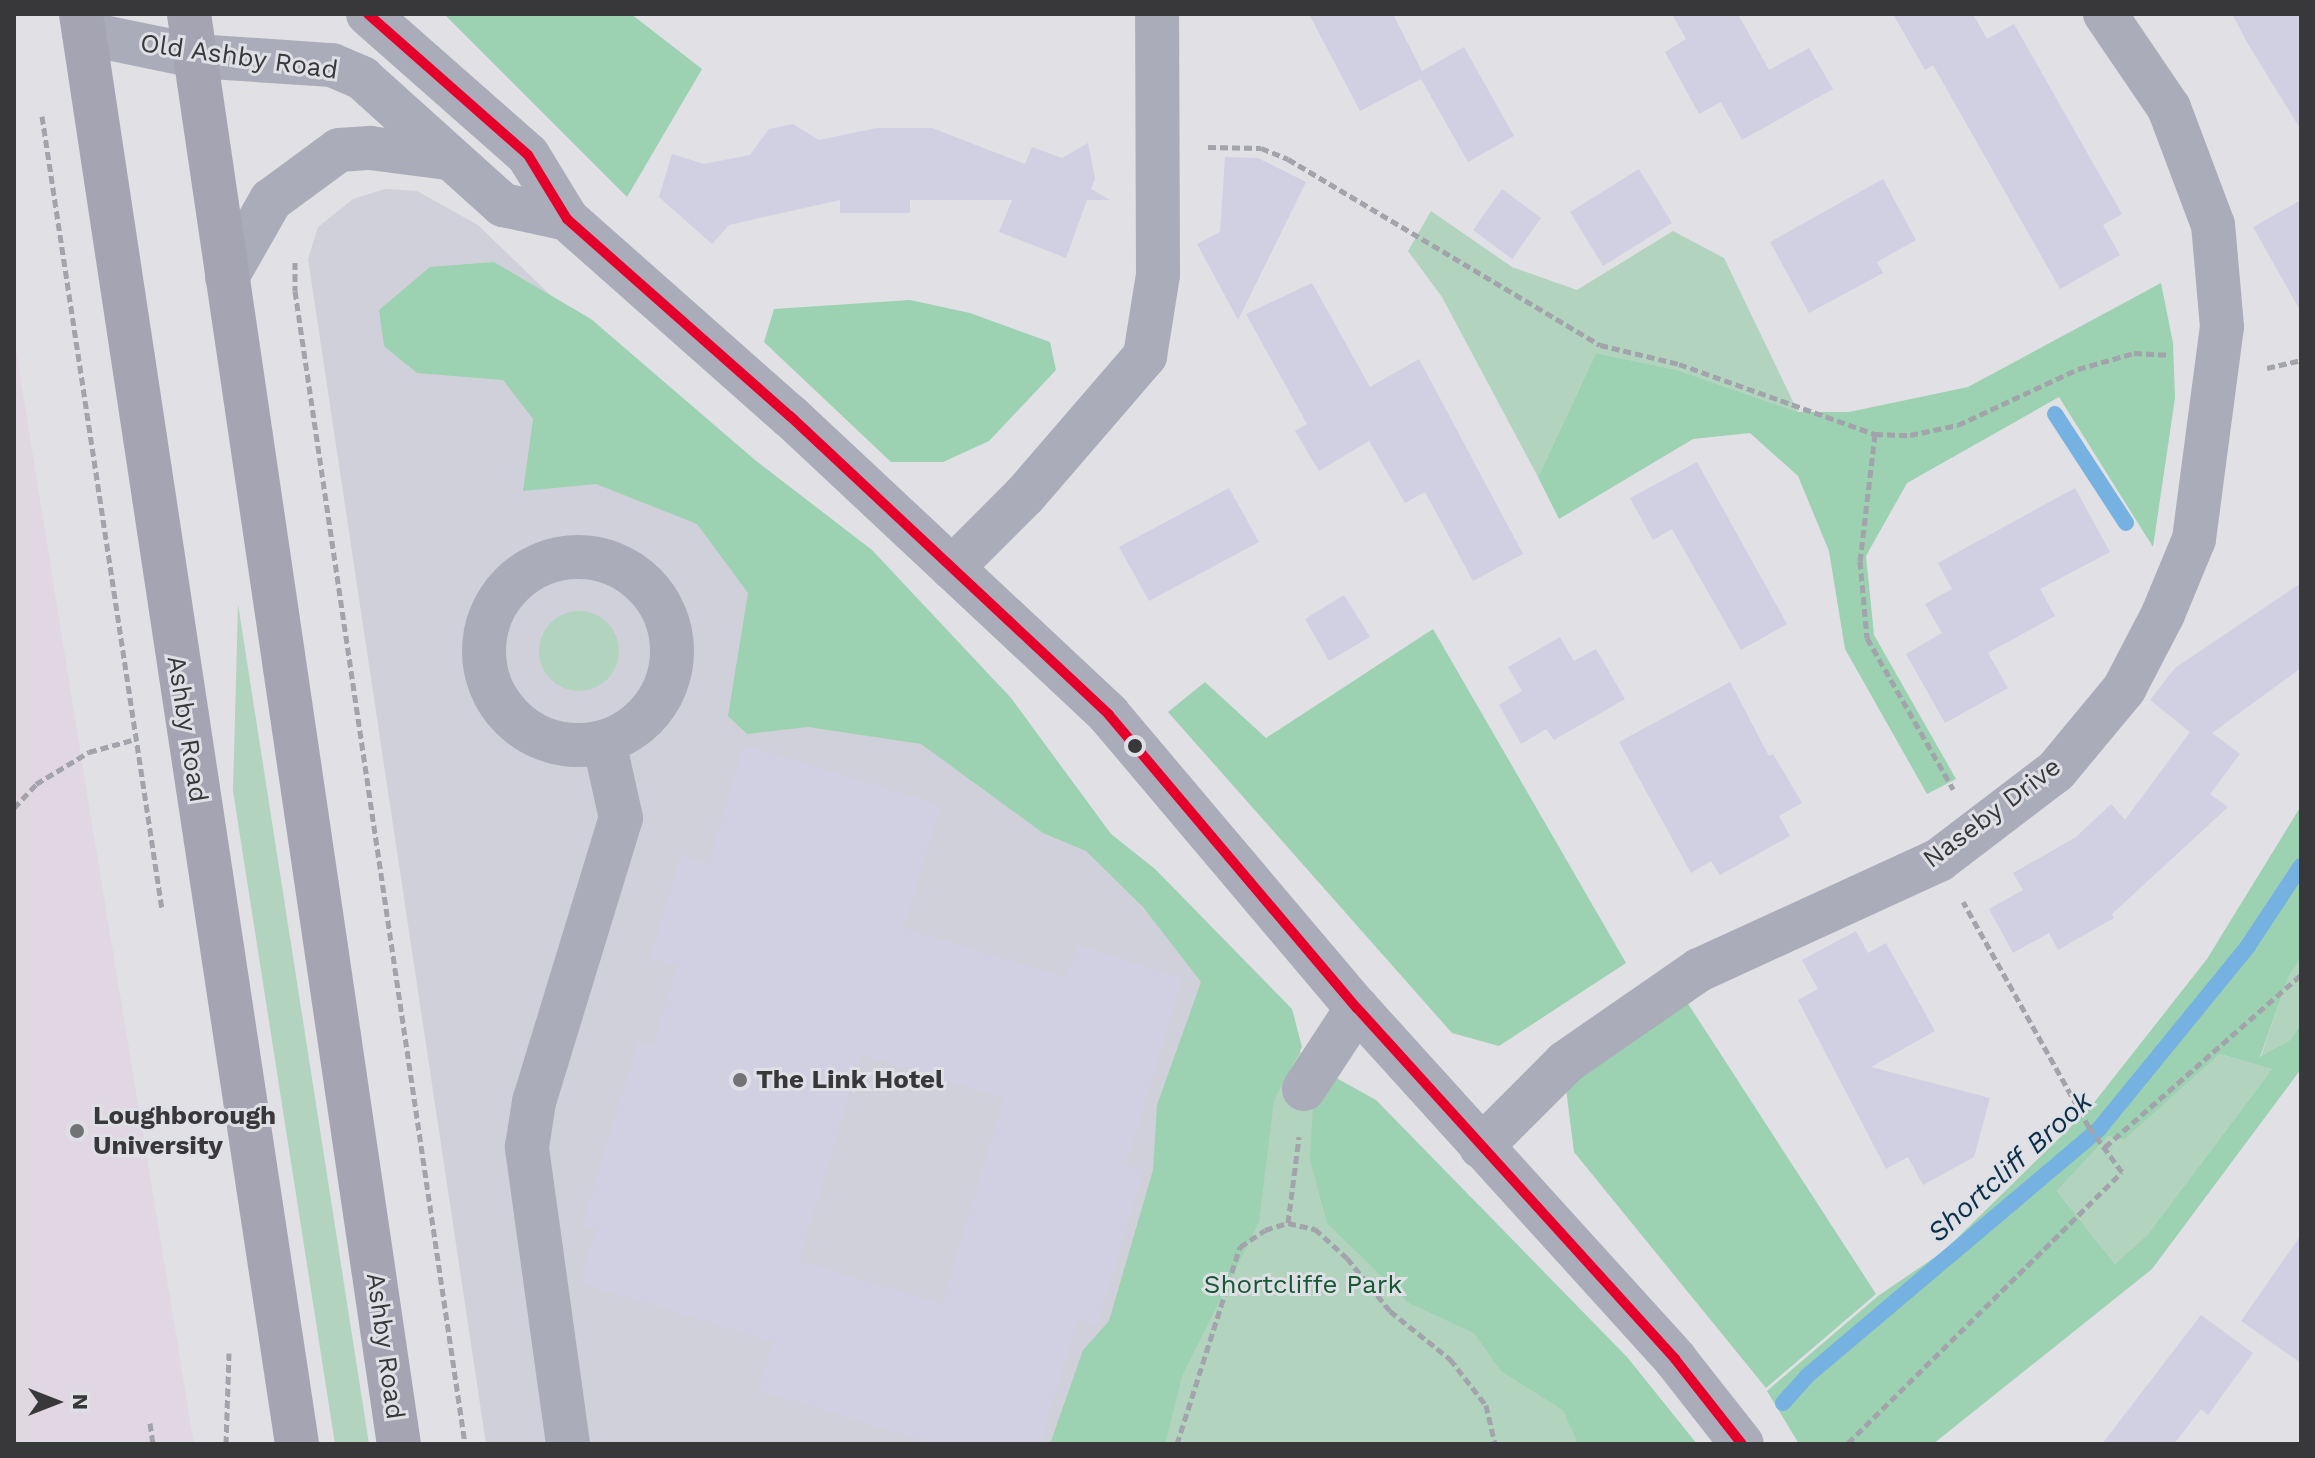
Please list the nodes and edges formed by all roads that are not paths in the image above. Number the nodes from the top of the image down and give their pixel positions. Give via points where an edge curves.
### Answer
1 (368, 14) edge
2 (1157, 14) edge
3 (2105, 14) edge
4 (92, 20) edge
5 (192, 35) edge
6 (447, 158) junction
7 (567, 219) junction
8 (227, 277) junction
9 (952, 568) junction
10 (604, 742) junction
11 (1357, 1008) junction
12 (1304, 1089) road end
13 (1481, 1147) junction
14 (297, 1444) edge
15 (399, 1444) edge
16 (568, 1444) edge
17 (1742, 1444) edge

1 - 7 street, Old Ashby Road via 528,155
2 - 9 street via 1158,275 1145,356 1025,495
3 - 13 street, Naseby Drive via 2169,108 2213,225 2222,327 2194,539 2124,689 2056,771 1939,860 1699,970 1566,1062
4 - 5 street, Old Ashby Road
4 - 14 main road, Ashby Road via 186,727
5 - 6 street, Old Ashby Road via 332,65 362,78
5 - 8 main road, Ashby Road
6 - 7 street, Old Ashby Road via 503,205
6 - 8 street via 370,148 339,150 271,200
7 - 9 street, Old Ashby Road
8 - 15 main road, Ashby Road
9 - 11 street, Old Ashby Road via 1109,715
10 - 10 street via 626,733 659,701 672,662 668,620 659,602 630,572 592,558 551,561 532,568 501,596 485,634 486,675 505,712 538,737 581,746
10 - 16 street via 621,818 534,1102 527,1147
11 - 12 street
11 - 13 street, Old Ashby Road
13 - 17 street, Old Ashby Road via 1675,1359

